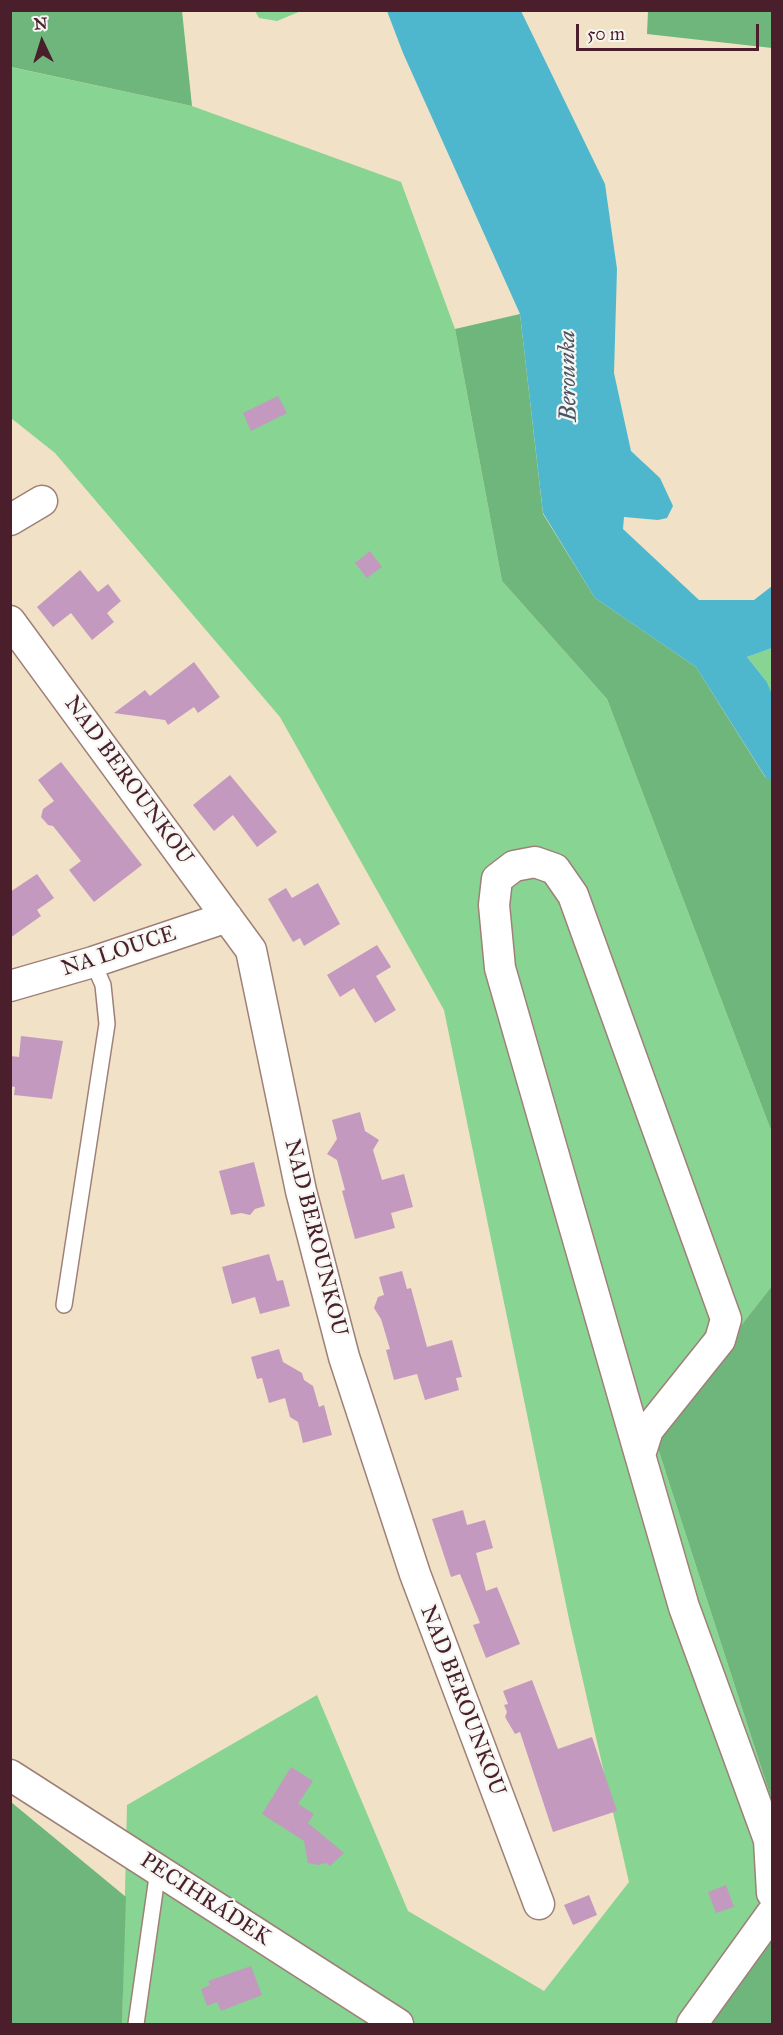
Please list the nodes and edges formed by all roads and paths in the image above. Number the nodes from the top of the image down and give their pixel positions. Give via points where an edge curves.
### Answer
1 (42, 501) dead end
2 (10, 520) edge
3 (10, 621) edge
4 (227, 917) junction
5 (93, 962) junction
6 (10, 986) edge
7 (64, 1305) dead end
8 (640, 1455) junction
9 (10, 1775) edge
10 (158, 1869) junction
11 (772, 1893) edge
12 (538, 1904) dead end
13 (772, 1913) edge
14 (136, 2025) edge
15 (398, 2025) edge
16 (692, 2025) edge

1 - 2 street
3 - 4 street, NAD BEROUNKOU
4 - 5 street, NA LOUCE
4 - 12 street, NAD BEROUNKOU via 252,950 301,1191 344,1357 415,1574
5 - 6 street, NA LOUCE
5 - 7 lane via 103,985 106,1024
8 - 8 street via 500,968 494,906 497,879 514,866 535,862 555,869 573,895 726,1319 720,1340 648,1430
8 - 11 street via 684,1607 769,1840
9 - 10 street, PECIHRÁDEK
10 - 14 lane
10 - 15 street, PECIHRÁDEK
13 - 16 street

